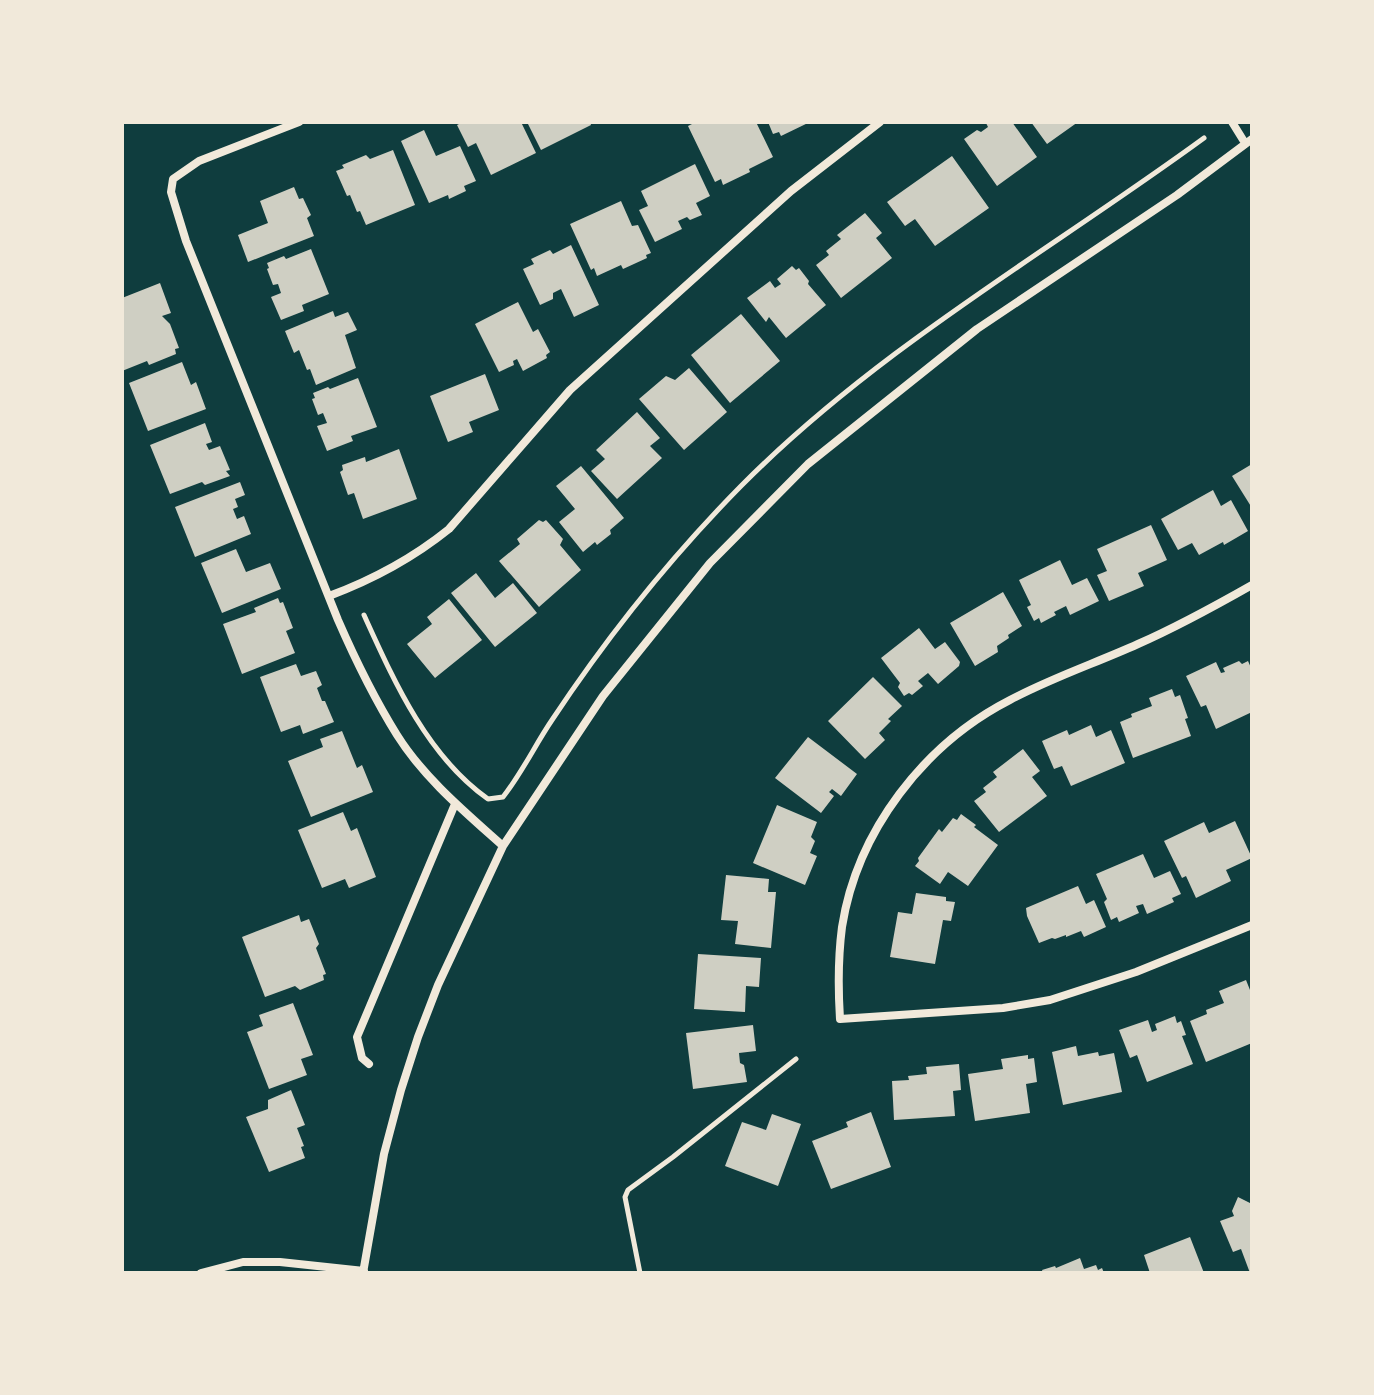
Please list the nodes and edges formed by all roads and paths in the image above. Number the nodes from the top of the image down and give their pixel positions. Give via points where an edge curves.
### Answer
1 (299, 122) edge
2 (880, 122) edge
3 (1232, 122) edge
4 (1204, 138) dead end
5 (1249, 141) edge
6 (1252, 585) edge
7 (329, 596) junction
8 (364, 615) dead end
9 (503, 797) junction
10 (455, 804) junction
11 (499, 804) dead end
12 (503, 846) junction
13 (1252, 925) edge
14 (796, 1059) dead end
15 (369, 1064) dead end
16 (363, 1272) edge
17 (201, 1273) edge
18 (640, 1273) edge

1 - 7 street via 199,161 173,179 171,192
2 - 7 street via 791,191 570,390 449,529 404,561
3 - 5 street
4 - 9 path via 953,311 810,422 672,561 594,660
5 - 12 street via 977,329 808,464 710,563 603,696
6 - 13 street via 1140,643 1008,700 921,766 887,810 854,880 842,925 840,1019 1050,1000
7 - 10 street via 398,737
8 - 9 path via 405,700 435,745 471,787 488,799
9 - 11 path
10 - 12 street
10 - 15 street via 357,1037
12 - 16 street via 418,1037 384,1154
14 - 18 path via 628,1190
16 - 17 street via 243,1262

